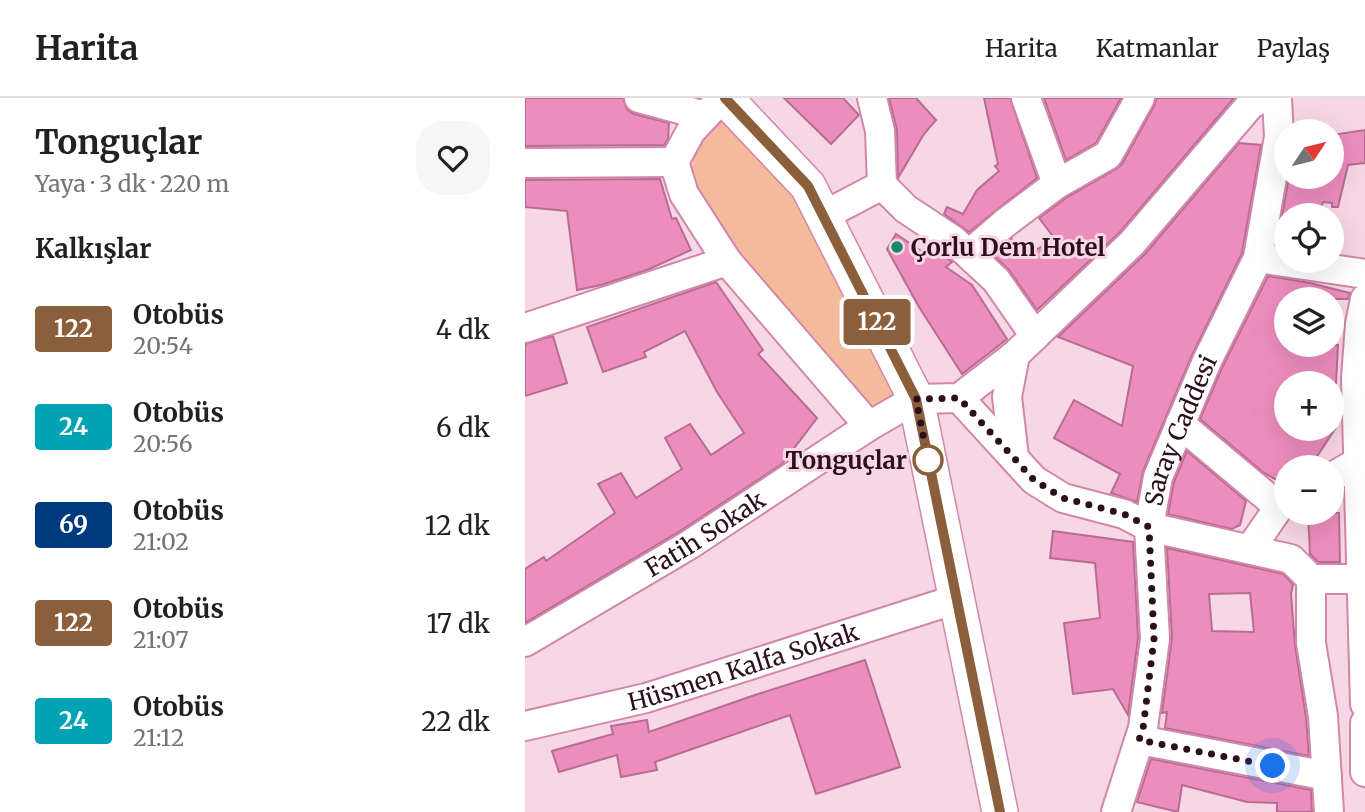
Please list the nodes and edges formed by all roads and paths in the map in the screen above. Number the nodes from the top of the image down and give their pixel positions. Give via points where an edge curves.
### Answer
1 (639, 98) edge
2 (872, 98) edge
3 (1026, 98) edge
4 (1140, 98) edge
5 (1263, 98) edge
6 (1277, 98) edge
7 (717, 104) edge
8 (674, 162) junction
9 (525, 163) edge
10 (1057, 184) junction
11 (882, 185) junction
12 (823, 216) junction
13 (969, 254) junction
14 (1258, 258) junction
15 (727, 261) junction
16 (1365, 274) edge
17 (1363, 315) edge
18 (525, 328) edge
19 (1035, 336) junction
20 (1015, 355) junction
21 (959, 398) junction
22 (916, 399) junction
23 (1180, 424) junction
24 (869, 426) junction
25 (1014, 457) junction
26 (1361, 462) edge
27 (1344, 471) edge
28 (1274, 498) edge
29 (1274, 517) edge
30 (1149, 527) junction
31 (1251, 548) junction
32 (1311, 579) junction
33 (1362, 579) junction
34 (957, 599) junction
35 (1364, 615) edge
36 (525, 642) edge
37 (1365, 704) edge
38 (1365, 723) edge
39 (525, 726) edge
40 (1139, 740) junction
41 (1365, 772) edge
42 (1327, 776) junction
43 (1000, 812) edge
44 (1116, 812) edge
45 (1329, 812) edge

1 - 7 street
2 - 11 street via 880,131
3 - 10 street
4 - 10 street via 1108,155
5 - 19 street via 1251,104 1132,243
6 - 14 street, Saray Caddesi via 1279,137
7 - 8 street via 691,131
7 - 12 main road via 808,186
8 - 9 street
8 - 15 street via 684,194
10 - 13 street
11 - 12 street
11 - 13 street via 906,209
12 - 22 main road
13 - 19 street via 996,280
14 - 16 street
14 - 23 street, Saray Caddesi
15 - 18 street
15 - 24 street
17 - 26 street via 1356,378
19 - 20 street
20 - 21 street
20 - 25 street via 1007,397
21 - 22 street
21 - 25 street
22 - 24 street, Fatih Sokak
22 - 34 main road
23 - 28 street
23 - 30 street, Saray Caddesi via 1158,477
24 - 36 street, Fatih Sokak via 689,545
25 - 30 street via 1034,480 1063,498 1124,514
26 - 27 street
26 - 33 street
29 - 31 street
30 - 31 street
30 - 40 street, Saray Caddesi via 1154,639
31 - 32 street via 1291,559
32 - 33 street
32 - 42 street via 1311,643
33 - 35 street
34 - 39 street, Hüsmen Kalfa Sokak via 646,698
34 - 43 main road
35 - 37 street
38 - 41 street
40 - 42 street
40 - 44 street, Saray Caddesi
42 - 45 street

